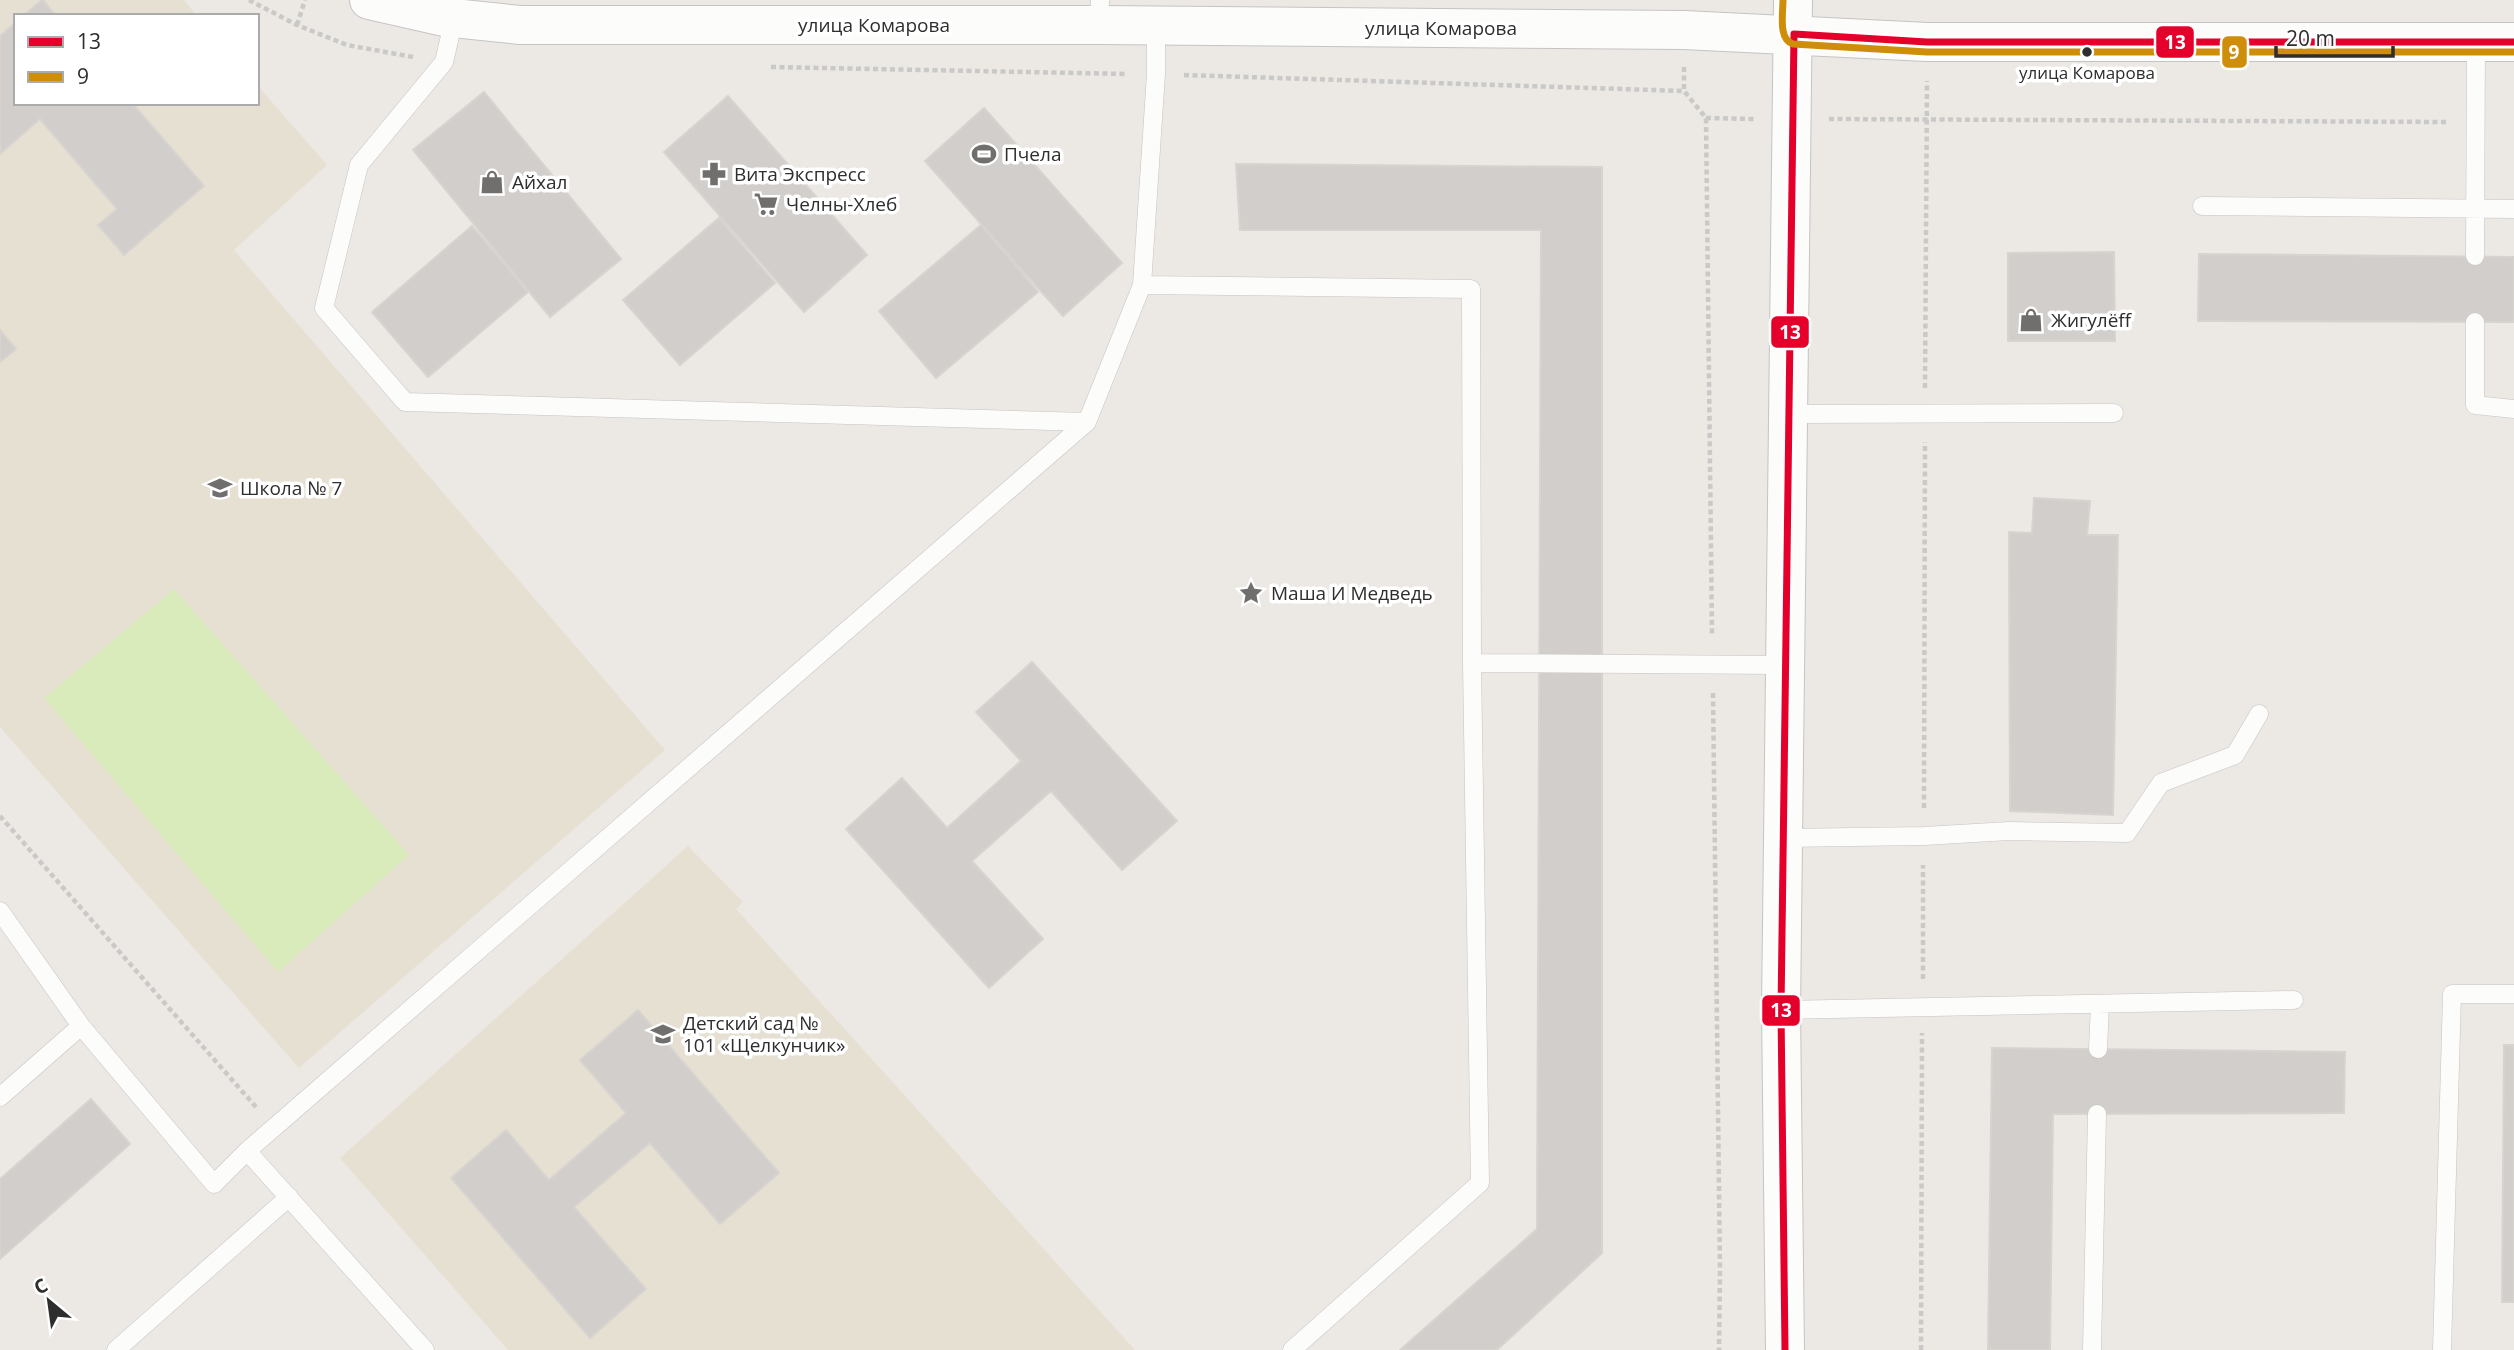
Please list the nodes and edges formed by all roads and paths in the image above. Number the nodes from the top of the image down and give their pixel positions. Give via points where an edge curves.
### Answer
1 (249, 0) edge
2 (305, 0) edge
3 (369, 0) edge
4 (1099, 13) edge
5 (1793, 17) edge
6 (454, 19) junction
7 (297, 25) junction
8 (1156, 26) junction
9 (1927, 42) junction
10 (2476, 42) junction
11 (2514, 42) edge
12 (444, 62) junction
13 (765, 67) dead end
14 (1156, 74) junction
15 (1706, 118) junction
16 (1793, 119) junction
17 (1926, 120) junction
18 (2476, 122) junction
19 (2202, 206) dead end
20 (2475, 209) junction
21 (2514, 209) edge
22 (2475, 256) dead end
23 (1142, 285) junction
24 (2474, 321) dead end
25 (2514, 409) edge
26 (2113, 413) dead end
27 (1789, 414) junction
28 (1925, 414) junction
29 (1087, 422) junction
30 (1472, 663) junction
31 (1713, 665) junction
32 (1786, 665) junction
33 (2259, 714) dead end
34 (0, 816) edge
35 (1924, 836) junction
36 (1784, 838) junction
37 (0, 911) edge
38 (2514, 994) edge
39 (2294, 1000) dead end
40 (2099, 1004) junction
41 (1923, 1007) junction
42 (1781, 1010) junction
43 (81, 1026) junction
44 (2098, 1049) dead end
45 (0, 1097) edge
46 (2097, 1114) dead end
47 (274, 1128) junction
48 (247, 1151) junction
49 (289, 1197) junction
50 (116, 1350) edge
51 (425, 1350) edge
52 (1292, 1350) edge
53 (1719, 1350) edge
54 (1785, 1350) edge
55 (1921, 1350) edge
56 (2092, 1350) edge
57 (2442, 1350) edge

1 - 7 path
2 - 7 path
3 - 6 street, улица Комарова
4 - 6 street, улица Комарова via 520,25
4 - 8 street, улица Комарова
5 - 8 street, улица Комарова via 1684,30
5 - 9 street, улица Комарова
5 - 16 street
6 - 12 lane
7 - 12 path via 347,45
8 - 14 lane
9 - 10 street, улица Комарова
9 - 17 path
10 - 11 street, улица Комарова
10 - 18 lane
12 - 29 lane via 359,165 324,307 405,402
13 - 14 path
14 - 15 path via 1684,91
14 - 23 lane
15 - 16 path
15 - 31 path
16 - 17 path
16 - 27 street
17 - 18 path
17 - 28 path
18 - 20 lane
19 - 20 lane
20 - 21 lane
20 - 22 lane
23 - 29 lane
23 - 30 lane via 1471,289
24 - 25 lane via 2474,405
26 - 28 lane
27 - 28 lane
27 - 32 street
28 - 35 path
29 - 47 lane
30 - 31 lane
30 - 52 lane via 1480,1183
31 - 32 lane
31 - 53 path
32 - 36 street
33 - 35 lane via 2235,755 2161,783 2127,833 2009,831
34 - 47 path
35 - 36 lane
35 - 41 path
36 - 42 street
37 - 43 lane
38 - 57 lane via 2452,994
39 - 40 lane
40 - 41 lane
40 - 44 lane
41 - 42 lane
41 - 55 path
42 - 54 street
43 - 45 lane
43 - 48 lane via 214,1184
46 - 56 lane
47 - 48 lane
48 - 49 lane
49 - 50 lane
49 - 51 lane

